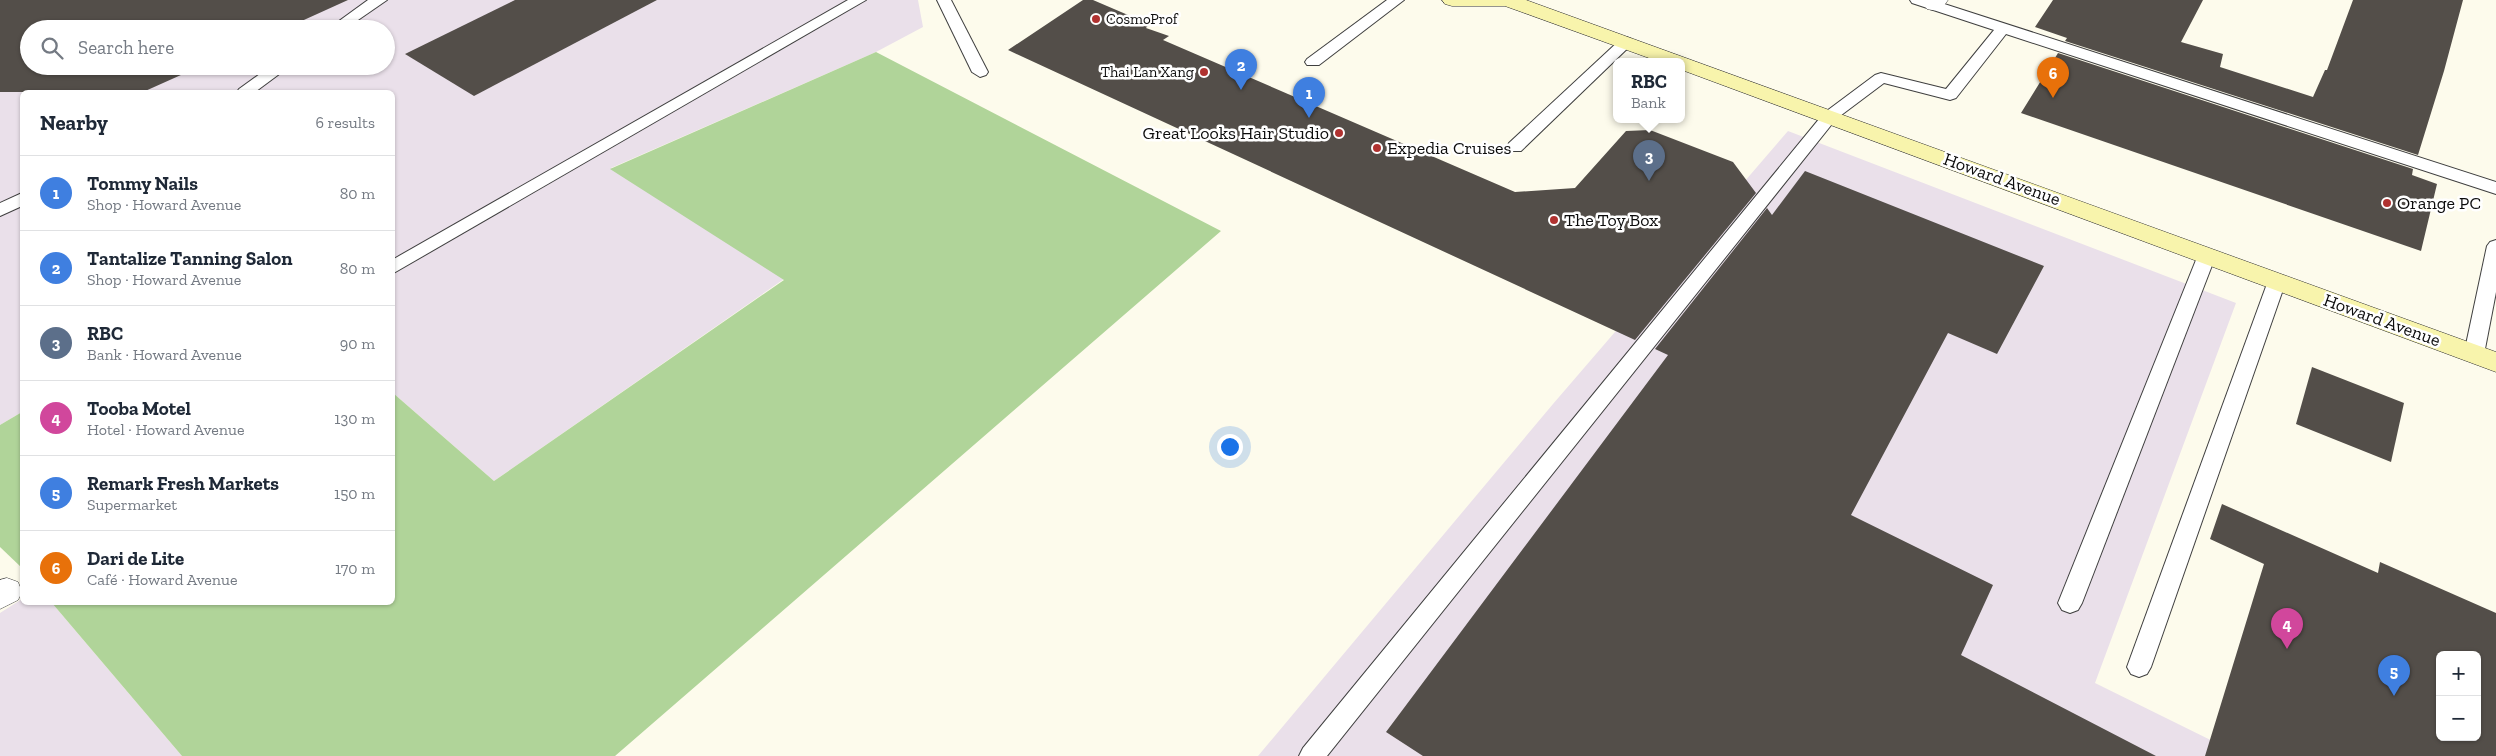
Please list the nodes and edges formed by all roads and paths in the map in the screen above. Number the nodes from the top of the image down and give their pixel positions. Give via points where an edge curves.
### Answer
1 (380, 0) edge
2 (859, 0) edge
3 (944, 0) edge
4 (1397, 0) edge
5 (1452, 0) edge
6 (1507, 0) edge
7 (1930, 2) edge
8 (348, 20) edge
9 (2003, 28) junction
10 (1626, 42) junction
11 (1670, 58) edge
12 (1313, 62) dead end
13 (1685, 63) edge
14 (980, 72) dead end
15 (269, 75) edge
16 (248, 90) edge
17 (1830, 116) junction
18 (1515, 147) dead end
19 (2496, 188) edge
20 (20, 200) edge
21 (0, 210) edge
22 (2496, 246) edge
23 (2207, 255) junction
24 (395, 266) edge
25 (2277, 281) junction
26 (2474, 354) junction
27 (2496, 362) edge
28 (2070, 603) dead end
29 (2139, 667) dead end
30 (1312, 756) edge

1 - 8 lane
2 - 24 lane
3 - 14 lane
4 - 12 lane
5 - 6 main road, Howard Avenue
6 - 10 main road, Howard Avenue
7 - 9 lane
9 - 17 lane via 1950,96 1881,78
9 - 19 lane
10 - 11 main road, Howard Avenue
10 - 18 lane
13 - 17 main road, Howard Avenue
15 - 16 lane
17 - 23 main road, Howard Avenue
17 - 30 lane
20 - 21 lane
22 - 26 lane
23 - 25 main road, Howard Avenue
23 - 28 lane
25 - 26 main road, Howard Avenue
25 - 29 lane
26 - 27 main road, Howard Avenue

